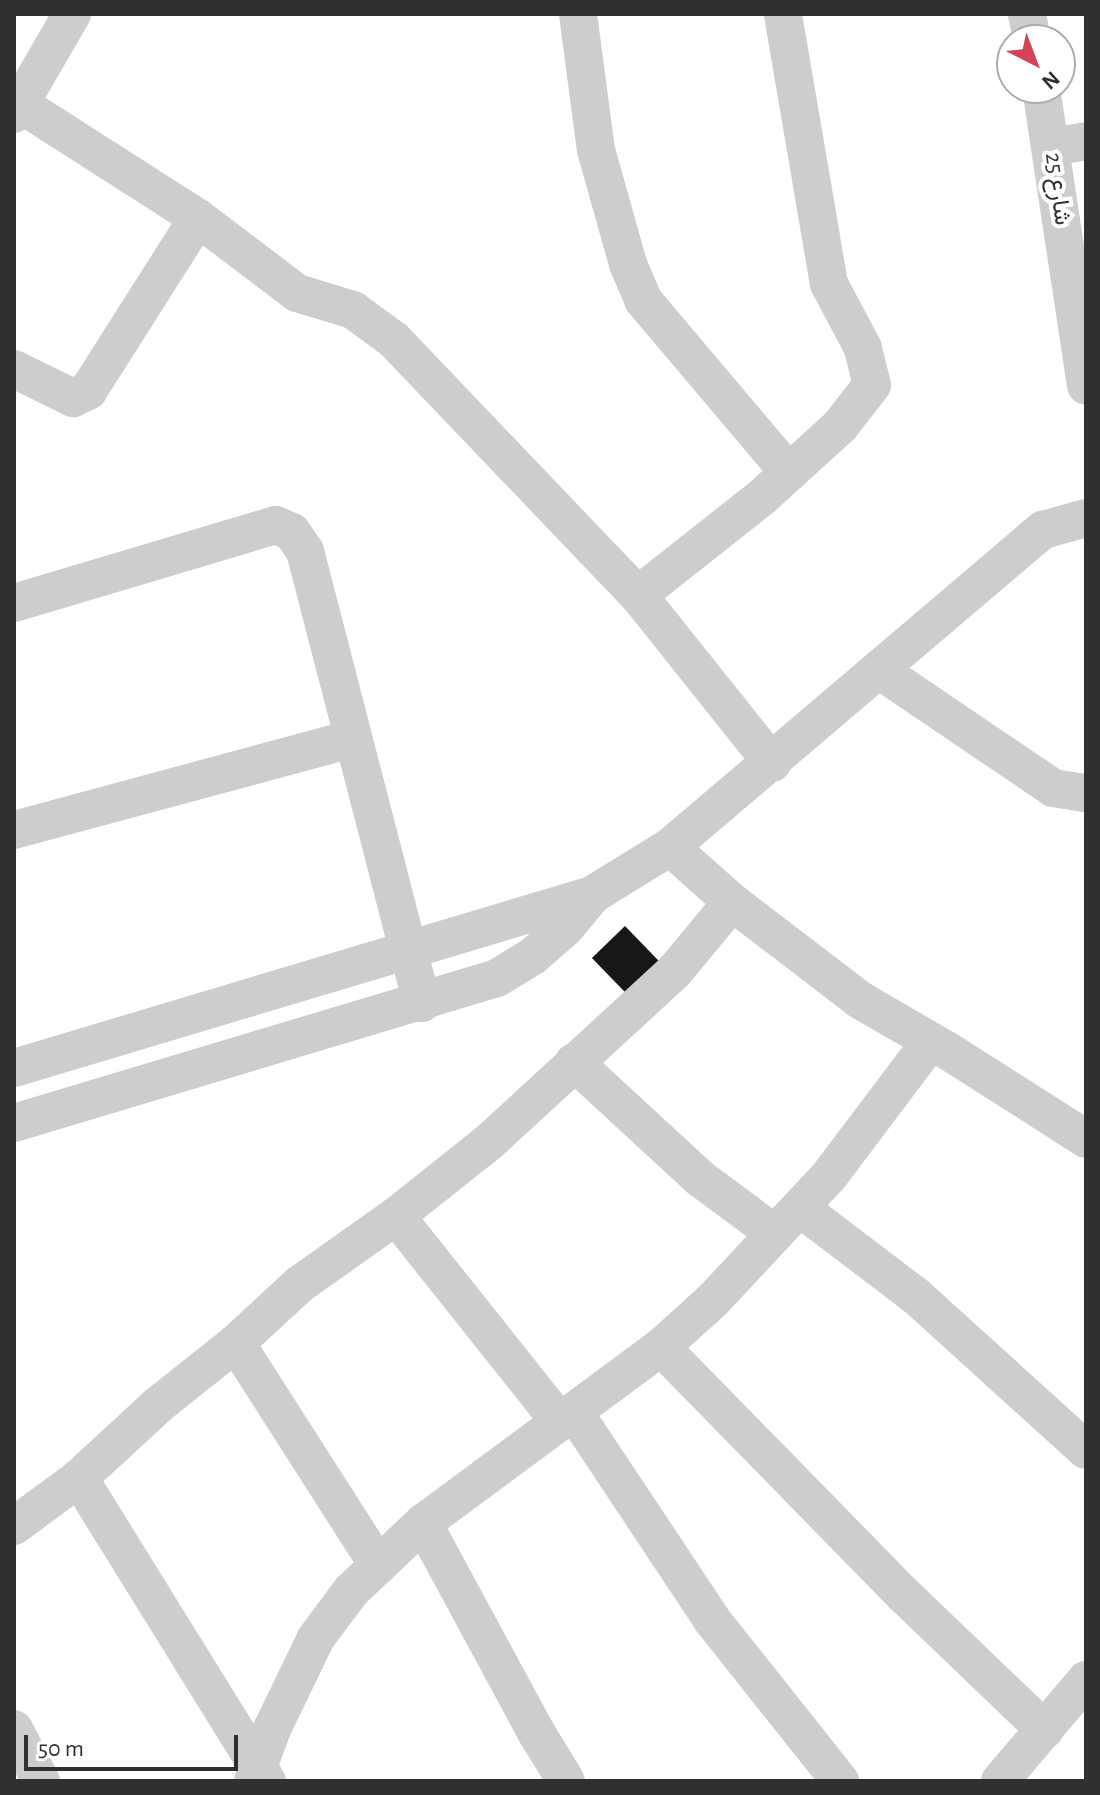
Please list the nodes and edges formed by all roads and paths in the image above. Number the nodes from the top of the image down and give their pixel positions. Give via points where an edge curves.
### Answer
1 (72, 14) edge
2 (578, 14) edge
3 (783, 14) edge
4 (1049, 104) edge
5 (17, 109) edge
6 (1069, 144) edge
7 (198, 218) junction
8 (14, 369) edge
9 (1086, 386) edge
10 (789, 473) junction
11 (1086, 518) edge
12 (638, 595) junction
13 (14, 603) edge
14 (879, 670) junction
15 (352, 739) junction
16 (772, 763) junction
17 (1086, 793) edge
18 (14, 830) edge
19 (670, 847) junction
20 (592, 895) junction
21 (732, 902) junction
22 (408, 952) junction
23 (422, 1003) junction
24 (930, 1042) junction
25 (574, 1062) junction
26 (14, 1068) edge
27 (14, 1123) edge
28 (1086, 1139) edge
29 (396, 1216) junction
30 (788, 1221) junction
31 (236, 1343) junction
32 (661, 1347) junction
33 (567, 1417) junction
34 (1086, 1450) edge
35 (79, 1478) junction
36 (423, 1523) junction
37 (14, 1526) edge
38 (378, 1565) junction
39 (1082, 1691) edge
40 (14, 1729) edge
41 (1045, 1730) junction
42 (260, 1777) edge
43 (41, 1781) edge
44 (566, 1781) edge
45 (840, 1781) edge
46 (1000, 1781) edge

1 - 5 street
2 - 10 street via 596,150 643,300
3 - 10 street via 829,284 863,348 872,385 840,426
4 - 6 street, شارع 25
5 - 7 street
6 - 9 street, شارع 25
7 - 8 street via 88,391 73,398
7 - 12 street via 297,293 353,310 394,340
10 - 12 street
11 - 14 street via 1043,530
12 - 16 street
13 - 15 street via 276,525 292,532 305,551
14 - 16 street
14 - 17 street via 1053,788
15 - 18 street
15 - 22 street
16 - 19 street
19 - 20 street
19 - 21 street
20 - 22 street
20 - 23 street via 533,956 497,978
21 - 24 street via 860,1000
21 - 25 street via 674,972
22 - 23 street
22 - 26 street
23 - 27 street
24 - 28 street
24 - 30 street via 829,1176
25 - 29 street via 489,1142
25 - 30 street via 701,1179
29 - 31 street via 300,1284
29 - 33 street
30 - 32 street
30 - 34 street via 916,1296
31 - 35 street
31 - 38 street
32 - 33 street
32 - 41 street
33 - 36 street
33 - 45 street via 712,1620
35 - 37 street
35 - 42 street
36 - 38 street
36 - 44 street
38 - 42 street via 316,1638 272,1729
39 - 41 street
40 - 43 street
41 - 46 street

